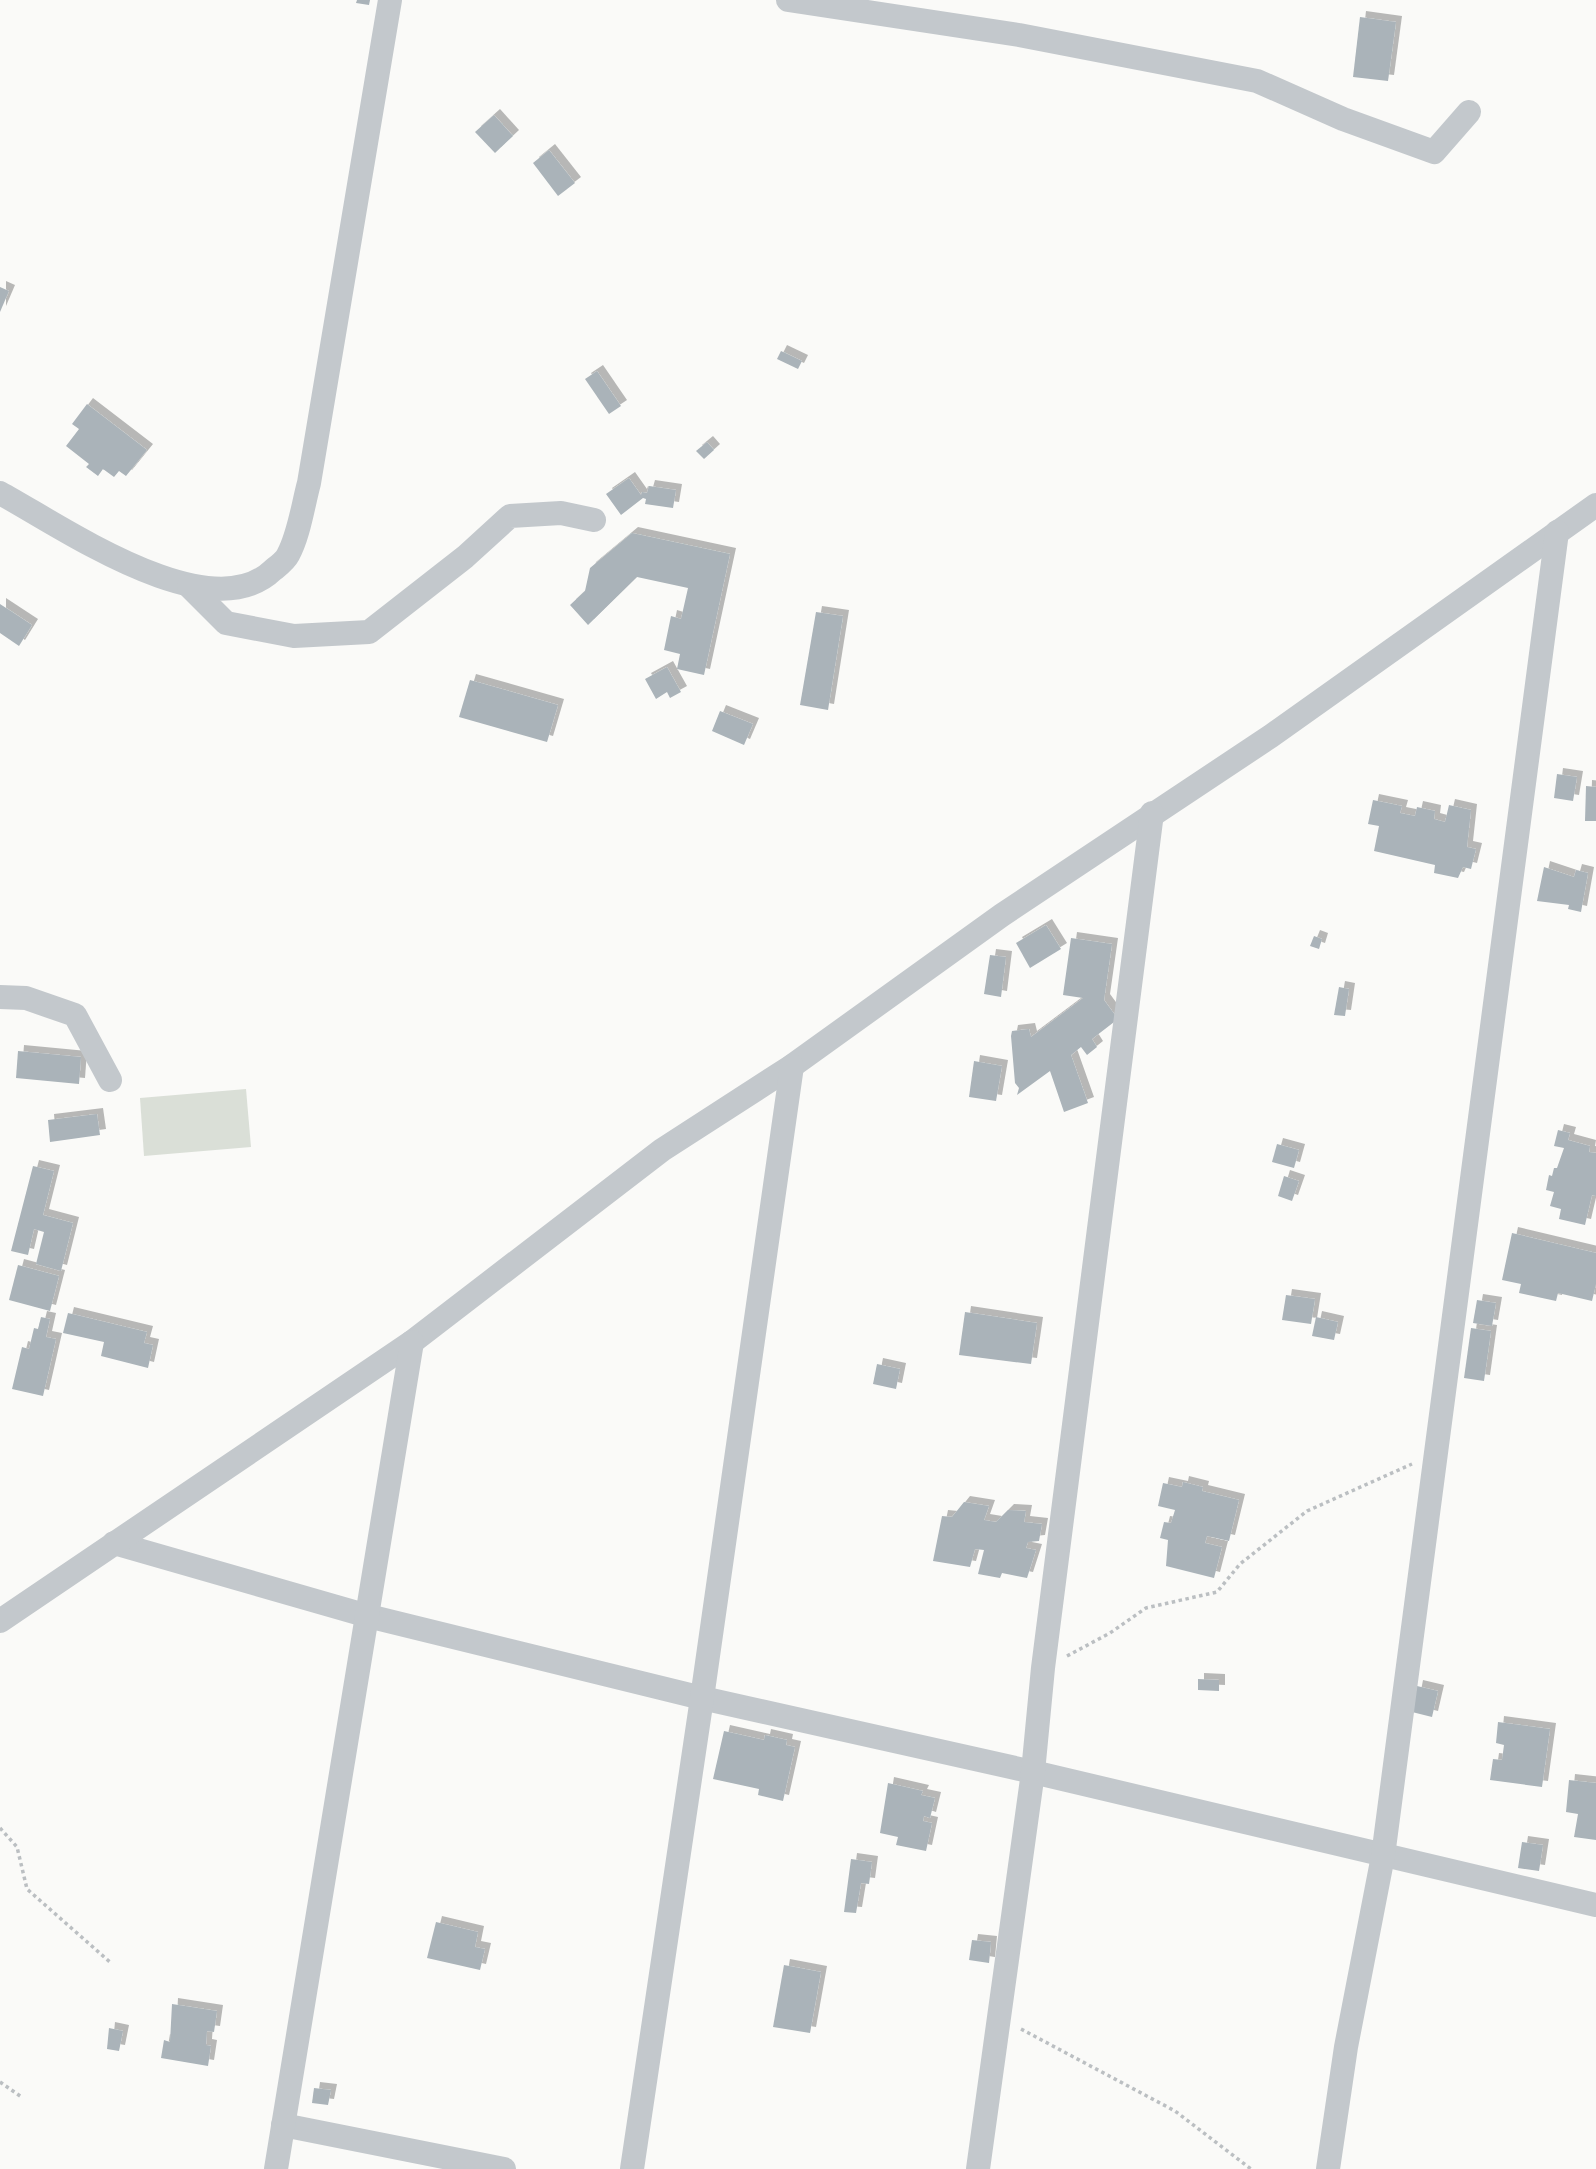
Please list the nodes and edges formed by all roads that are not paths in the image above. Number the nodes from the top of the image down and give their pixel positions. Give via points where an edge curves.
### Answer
1 (390, 0) edge
2 (788, 0) edge
3 (1469, 112) dead end
4 (0, 493) edge
5 (1596, 505) edge
6 (594, 520) dead end
7 (1557, 532) junction
8 (189, 586) junction
9 (1153, 813) junction
10 (0, 997) edge
11 (792, 1066) junction
12 (110, 1080) dead end
13 (412, 1342) junction
14 (114, 1543) junction
15 (368, 1616) junction
16 (0, 1621) edge
17 (702, 1698) junction
18 (1033, 1772) junction
19 (1383, 1856) junction
20 (1596, 1905) edge
21 (283, 2125) junction
22 (276, 2169) edge
23 (504, 2169) edge
24 (632, 2169) edge
25 (978, 2169) edge
26 (1328, 2169) edge

1 - 8 street via 309,483 288,556 260,583 228,589
2 - 3 street via 1019,35 1257,81 1434,152
4 - 8 street via 143,571
5 - 7 street
6 - 8 street via 561,513 510,516 369,632 294,636 226,623
7 - 9 street via 1271,736
7 - 19 street
9 - 11 street
9 - 18 street
10 - 12 street via 26,998 75,1015
11 - 13 street via 662,1150
11 - 17 street
13 - 14 street
13 - 15 street
14 - 15 street
14 - 16 street
15 - 17 street
15 - 21 street
17 - 18 street
17 - 24 street
18 - 19 street
18 - 25 street
19 - 20 street
19 - 26 street
21 - 22 street
21 - 23 street

